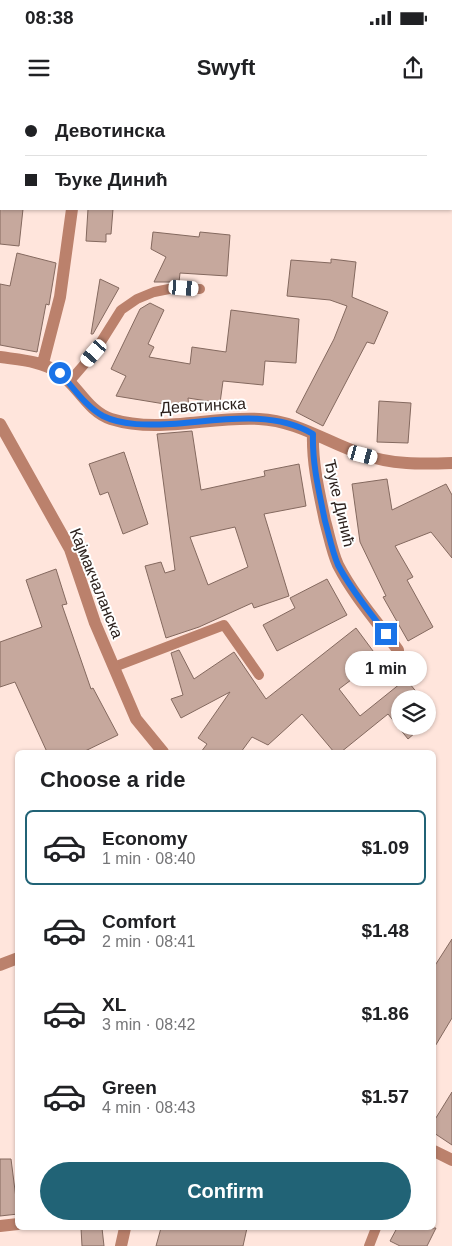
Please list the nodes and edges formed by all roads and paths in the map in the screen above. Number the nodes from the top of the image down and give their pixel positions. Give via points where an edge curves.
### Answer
1 (72, 210) edge
2 (200, 289) dead end
3 (0, 357) edge
4 (43, 364) junction
5 (69, 382) junction
6 (0, 424) edge
7 (313, 434) junction
8 (452, 463) edge
9 (398, 650) dead end
10 (114, 667) junction
11 (260, 675) dead end
12 (161, 750) edge
13 (15, 959) edge
14 (0, 965) edge
15 (436, 1151) edge
16 (452, 1160) edge
17 (15, 1224) edge
18 (0, 1226) edge
19 (125, 1230) edge
20 (375, 1230) edge
21 (121, 1246) edge
22 (369, 1246) edge

1 - 4 street via 60,297
2 - 5 lane via 154,292 121,310 94,353
3 - 4 street, Девотинска
4 - 5 street, Девотинска
5 - 7 street, Девотинска via 101,415 128,423 154,425 257,418 282,421
6 - 10 street, Кајмакчаланска via 70,549 94,623
7 - 8 street, Девотинска via 363,455 392,462
7 - 9 street, Ђуке Динић via 312,453 320,497 338,564
10 - 11 lane via 224,625
10 - 12 street, Кајмакчаланска via 136,719
13 - 14 street
15 - 16 street
17 - 18 street
19 - 21 street
20 - 22 lane

